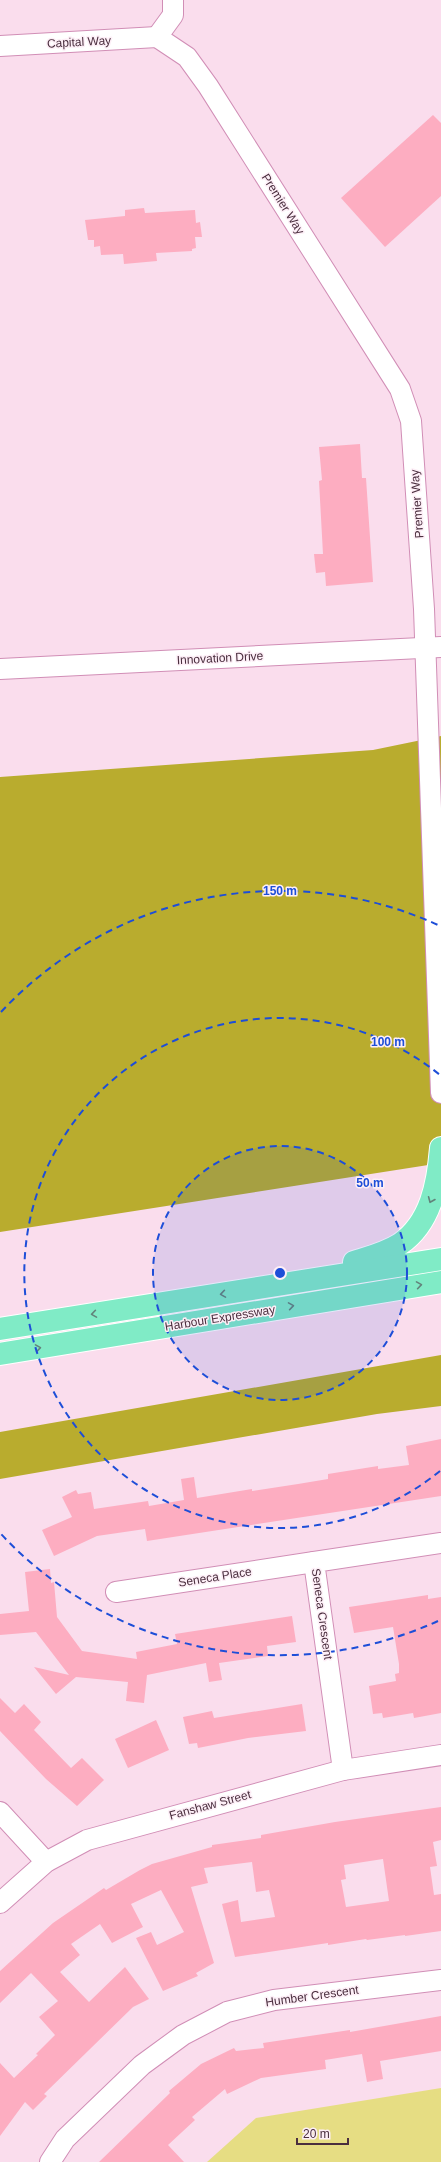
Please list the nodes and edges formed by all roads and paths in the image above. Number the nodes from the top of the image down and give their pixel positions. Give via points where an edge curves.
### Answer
1 (173, 0) edge
2 (157, 37) junction
3 (0, 46) edge
4 (433, 647) edge
5 (0, 669) edge
6 (441, 1093) edge
7 (441, 1148) edge
8 (441, 1260) edge
9 (441, 1282) edge
10 (245, 1290) junction
11 (0, 1329) edge
12 (0, 1354) edge
13 (441, 1543) edge
14 (314, 1562) junction
15 (116, 1592) dead end
16 (441, 1755) edge
17 (343, 1770) junction
18 (0, 1812) edge
19 (46, 1862) junction
20 (0, 1903) edge
21 (441, 1980) edge
22 (50, 2162) edge

1 - 2 street via 173,15
2 - 3 street, Capital Way
2 - 4 street, Premier Way via 187,57 208,86 400,389 411,421
4 - 5 street, Innovation Drive
4 - 6 street, Premier Way
7 -> 10 main road via 438,1181 432,1200 418,1226 401,1243 382,1254
8 - 10 main road, Harbour Expressway
12 -> 9 main road, Harbour Expressway
10 -> 11 main road, Harbour Expressway
13 - 14 street, Seneca Crescent
14 - 15 street, Seneca Place
14 - 17 street, Seneca Crescent
16 - 17 street, Fanshaw Street
17 - 19 street, Fanshaw Street via 87,1840
18 - 19 street
19 - 20 street, Fanshaw Street
21 - 22 street, Humber Crescent via 274,2000 227,2012 183,2035 142,2064 66,2139

